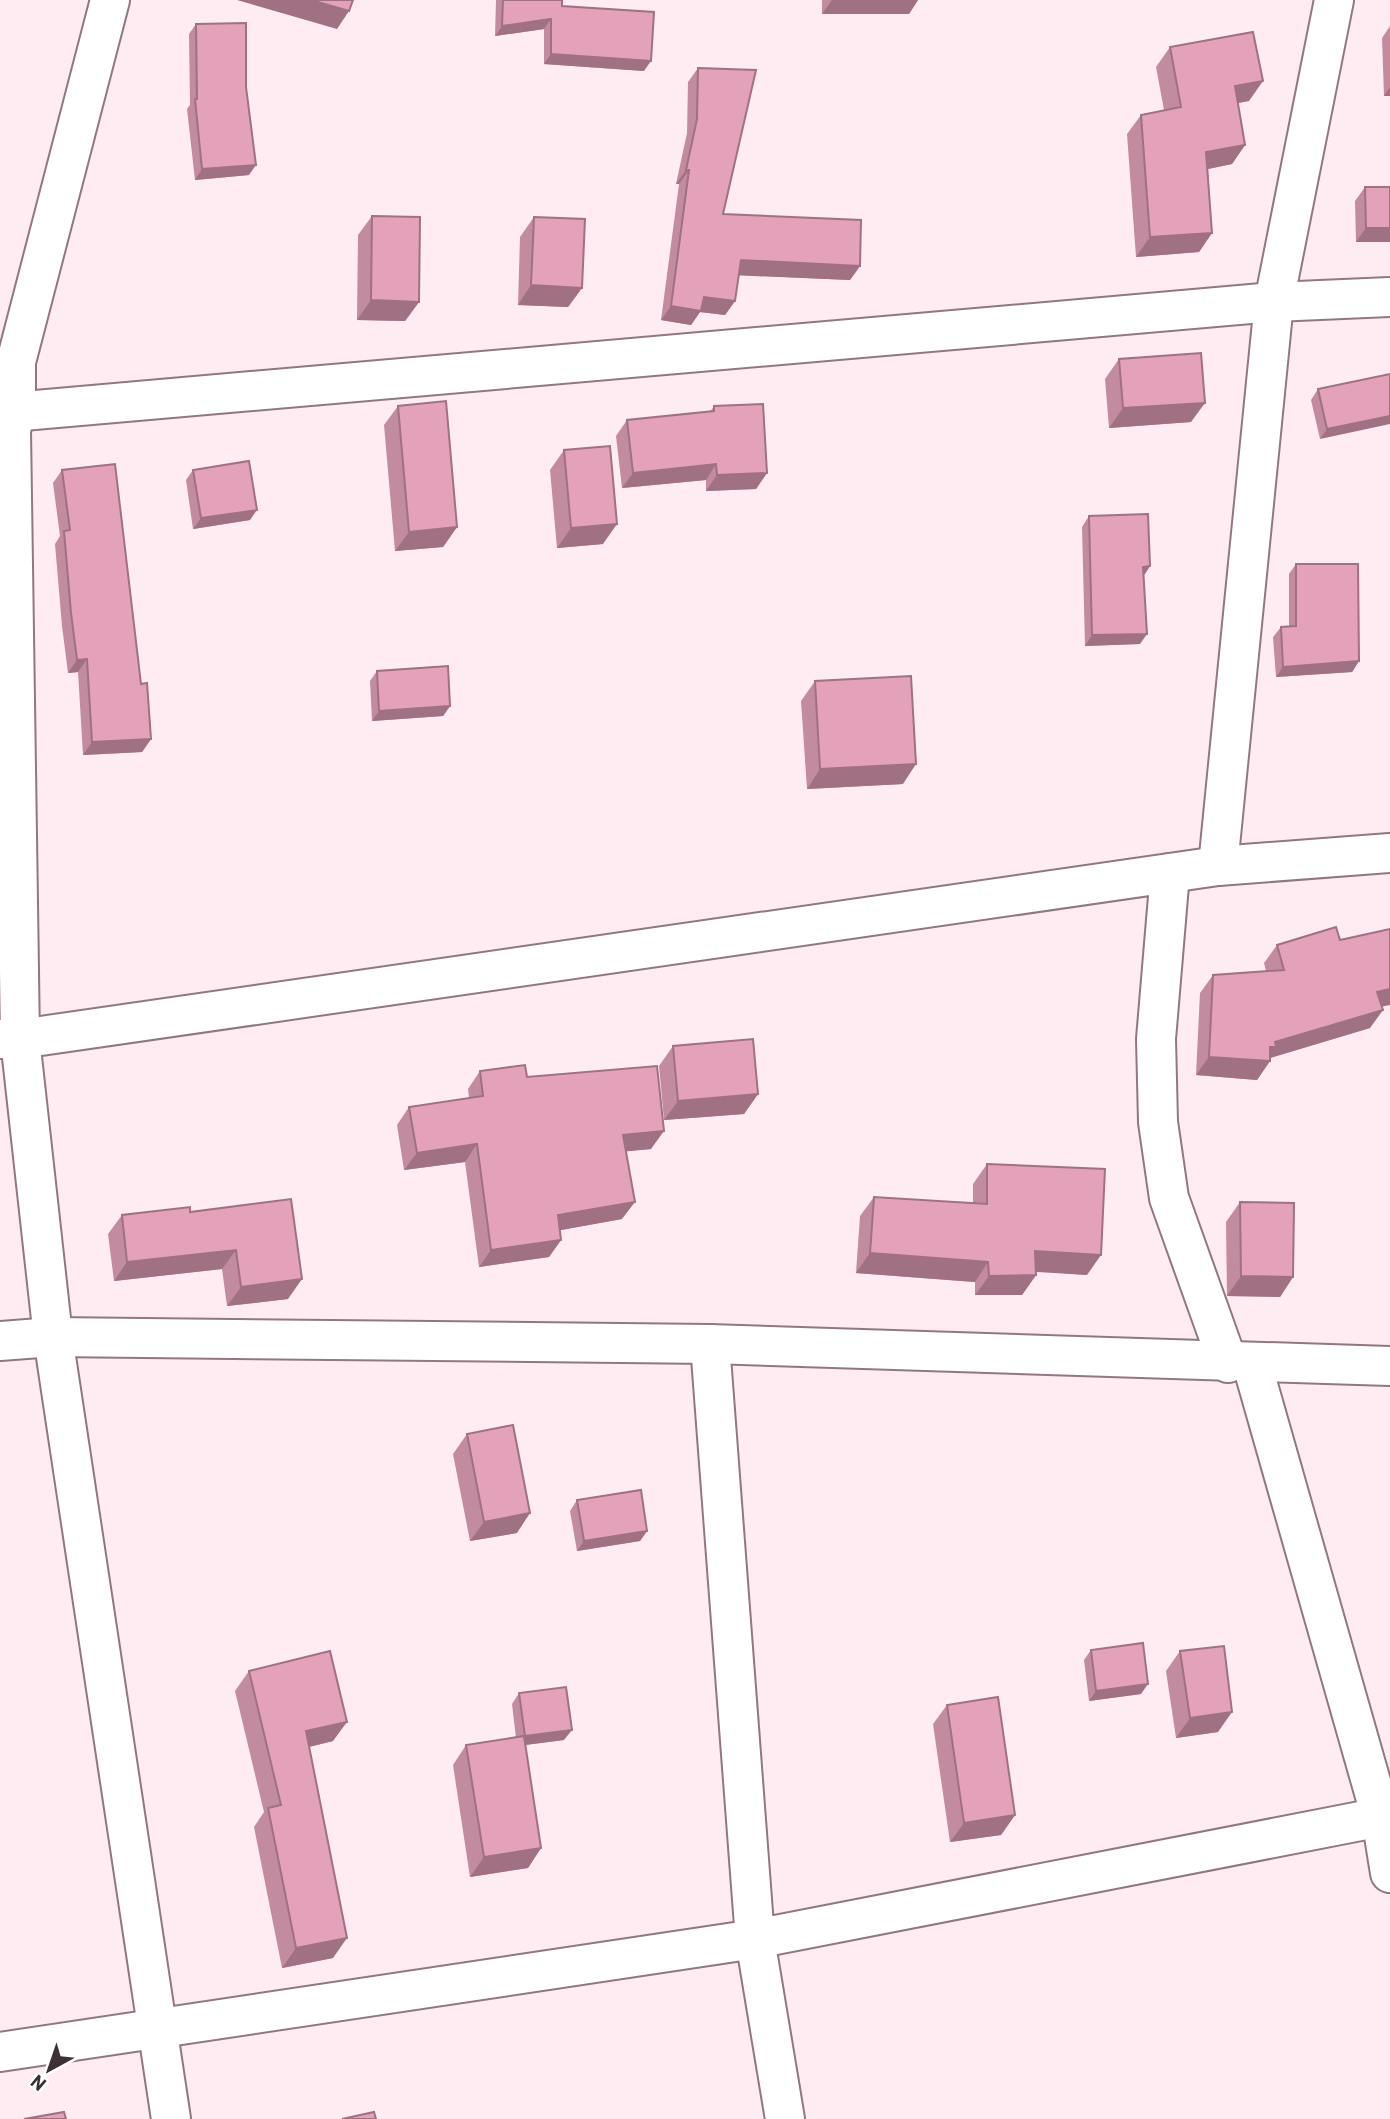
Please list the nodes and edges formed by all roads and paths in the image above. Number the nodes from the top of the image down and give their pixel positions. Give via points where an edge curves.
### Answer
1 (110, 0) edge
2 (1334, 0) edge
3 (1390, 297) edge
4 (1274, 302) junction
5 (8, 412) edge
6 (1390, 853) edge
7 (1218, 866) junction
8 (1170, 873) junction
9 (10, 1039) edge
10 (52, 1337) junction
11 (0, 1341) edge
12 (710, 1344) junction
13 (1240, 1364) junction
14 (1390, 1367) edge
15 (1386, 1818) edge
16 (1390, 1873) edge
17 (755, 1939) junction
18 (155, 2029) junction
19 (0, 2052) edge
20 (171, 2119) edge
21 (785, 2119) edge

1 - 5 street via 16,362
2 - 4 street
3 - 4 street
4 - 5 street
4 - 7 street
5 - 9 street
6 - 7 street
7 - 8 street
8 - 9 street
8 - 13 street via 1156,1039 1158,1122 1169,1198
9 - 10 street
10 - 11 street
10 - 12 street
10 - 18 street
12 - 13 street
12 - 17 street
13 - 14 street
13 - 15 street
15 - 16 street
15 - 17 street
17 - 18 street
17 - 21 street
18 - 19 street
18 - 20 street

